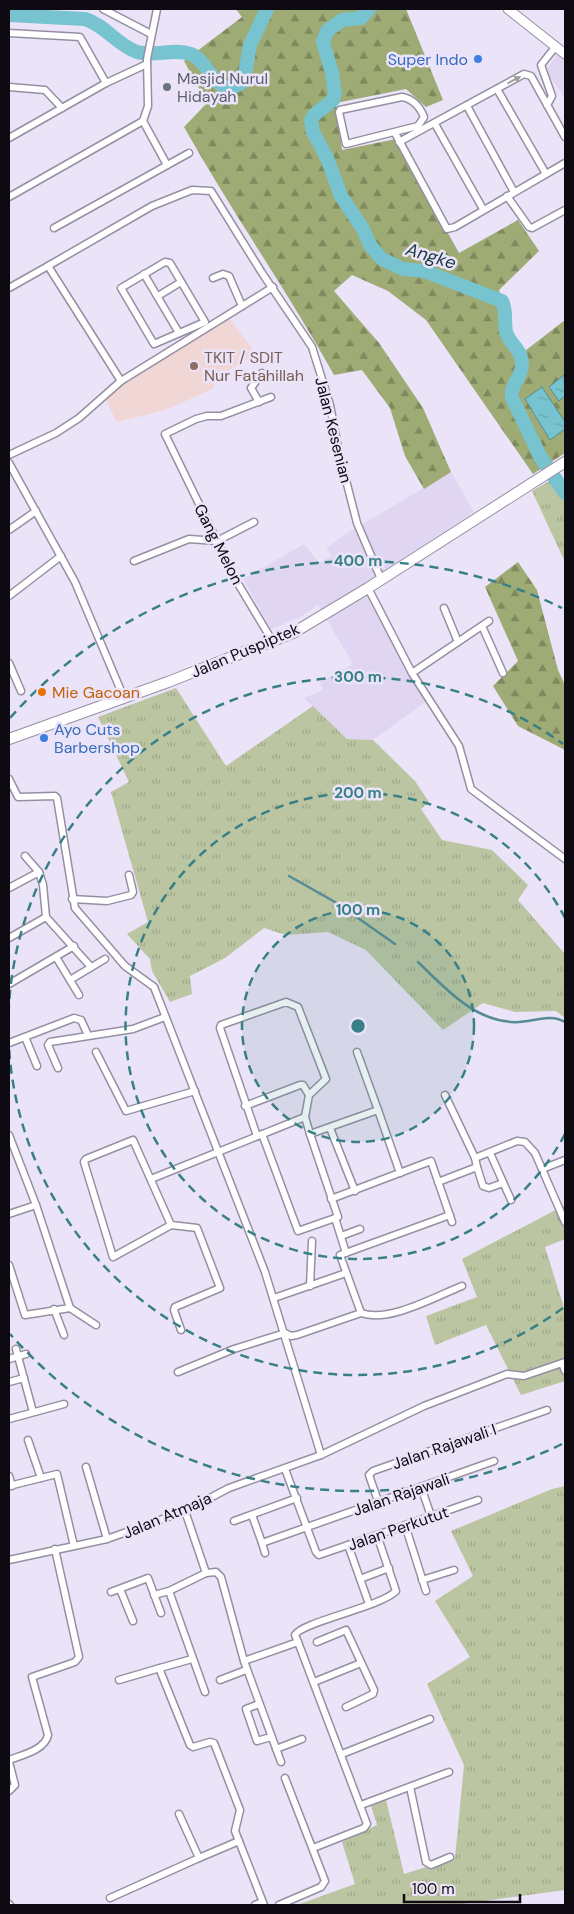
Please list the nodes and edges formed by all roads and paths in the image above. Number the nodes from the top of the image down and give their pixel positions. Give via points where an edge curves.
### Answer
1 (103, 9) edge
2 (157, 9) edge
3 (508, 9) edge
4 (9, 33) edge
5 (151, 34) junction
6 (556, 46) junction
7 (565, 54) edge
8 (147, 62) junction
9 (106, 83) junction
10 (9, 87) edge
11 (497, 89) junction
12 (467, 106) junction
13 (547, 106) junction
14 (62, 108) junction
15 (143, 121) junction
16 (435, 124) junction
17 (395, 133) junction
18 (565, 137) edge
19 (9, 138) edge
20 (399, 142) junction
21 (189, 153) dead end
22 (565, 163) edge
23 (167, 165) junction
24 (546, 174) junction
25 (514, 192) junction
26 (507, 196) junction
27 (9, 197) edge
28 (484, 210) junction
29 (565, 210) edge
30 (54, 228) dead end
31 (48, 266) junction
32 (144, 274) junction
33 (213, 278) dead end
34 (181, 282) junction
35 (273, 287) junction
36 (9, 288) edge
37 (158, 296) junction
38 (242, 306) junction
39 (179, 333) junction
40 (166, 339) junction
41 (172, 348) junction
42 (262, 373) dead end
43 (120, 381) junction
44 (271, 398) dead end
45 (259, 402) junction
46 (9, 455) edge
47 (565, 462) edge
48 (9, 463) edge
49 (36, 511) junction
50 (254, 522) dead end
51 (9, 530) edge
52 (217, 541) junction
53 (61, 556) junction
54 (134, 560) dead end
55 (381, 579) junction
56 (368, 588) junction
57 (9, 596) edge
58 (444, 608) dead end
59 (489, 621) dead end
60 (482, 626) junction
61 (272, 642) junction
62 (458, 642) junction
63 (9, 663) edge
64 (412, 673) junction
65 (503, 674) dead end
66 (21, 691) dead end
67 (124, 698) junction
68 (9, 739) edge
69 (9, 779) edge
70 (26, 856) dead end
71 (565, 858) edge
72 (39, 872) junction
73 (129, 875) dead end
74 (9, 888) edge
75 (72, 899) junction
76 (46, 917) junction
77 (9, 938) edge
78 (74, 946) junction
79 (56, 957) junction
80 (105, 959) dead end
81 (91, 968) junction
82 (70, 980) junction
83 (9, 984) edge
84 (79, 995) dead end
85 (165, 1017) junction
86 (88, 1035) junction
87 (25, 1037) junction
88 (9, 1043) edge
89 (96, 1052) dead end
90 (357, 1052) dead end
91 (37, 1066) dead end
92 (58, 1068) dead end
93 (195, 1090) junction
94 (309, 1094) junction
95 (445, 1095) dead end
96 (245, 1106) junction
97 (378, 1110) junction
98 (305, 1117) junction
99 (330, 1128) junction
100 (310, 1134) junction
101 (9, 1135) edge
102 (260, 1135) junction
103 (219, 1151) junction
104 (490, 1153) junction
105 (475, 1158) junction
106 (565, 1160) edge
107 (477, 1167) junction
108 (542, 1169) junction
109 (400, 1173) junction
110 (151, 1179) junction
111 (438, 1182) junction
112 (504, 1183) junction
113 (355, 1191) junction
114 (331, 1199) junction
115 (511, 1200) dead end
116 (36, 1205) junction
117 (9, 1214) edge
118 (450, 1215) junction
119 (335, 1218) junction
120 (452, 1222) dead end
121 (565, 1222) edge
122 (172, 1225) junction
123 (360, 1230) dead end
124 (341, 1236) junction
125 (312, 1241) dead end
126 (346, 1253) junction
127 (9, 1265) edge
128 (346, 1273) junction
129 (11, 1282) edge
130 (310, 1286) junction
131 (462, 1286) dead end
132 (274, 1298) junction
133 (70, 1308) junction
134 (54, 1309) junction
135 (361, 1313) junction
136 (96, 1325) dead end
137 (181, 1330) dead end
138 (285, 1333) junction
139 (64, 1335) dead end
140 (17, 1353) junction
141 (26, 1354) dead end
142 (9, 1359) edge
143 (564, 1363) edge
144 (565, 1371) edge
145 (178, 1372) dead end
146 (24, 1378) junction
147 (9, 1382) edge
148 (64, 1404) dead end
149 (547, 1410) dead end
150 (33, 1412) junction
151 (9, 1419) edge
152 (28, 1440) dead end
153 (321, 1455) junction
154 (494, 1461) dead end
155 (86, 1467) dead end
156 (285, 1469) junction
157 (9, 1476) edge
158 (41, 1478) junction
159 (10, 1486) edge
160 (420, 1487) junction
161 (297, 1498) junction
162 (478, 1500) dead end
163 (378, 1502) junction
164 (185, 1511) junction
165 (252, 1515) junction
166 (431, 1516) junction
167 (234, 1521) dead end
168 (405, 1525) junction
169 (307, 1526) junction
170 (377, 1535) junction
171 (107, 1539) junction
172 (262, 1543) junction
173 (348, 1545) junction
174 (74, 1546) junction
175 (55, 1549) junction
176 (265, 1553) dead end
177 (9, 1560) edge
178 (389, 1568) junction
179 (454, 1570) dead end
180 (206, 1573) junction
181 (360, 1579) junction
182 (422, 1580) junction
183 (120, 1589) junction
184 (169, 1590) junction
185 (426, 1591) dead end
186 (111, 1592) dead end
187 (154, 1595) junction
188 (369, 1604) junction
189 (161, 1613) dead end
190 (133, 1621) dead end
191 (298, 1642) junction
192 (317, 1642) dead end
193 (192, 1659) junction
194 (244, 1661) junction
195 (361, 1663) junction
196 (160, 1668) junction
197 (246, 1670) junction
198 (119, 1680) dead end
199 (220, 1680) dead end
200 (314, 1682) junction
201 (204, 1692) dead end
202 (259, 1704) junction
203 (346, 1707) dead end
204 (430, 1719) dead end
205 (271, 1737) junction
206 (302, 1739) dead end
207 (276, 1748) junction
208 (342, 1754) junction
209 (9, 1761) edge
210 (281, 1762) dead end
211 (449, 1772) dead end
212 (285, 1778) dead end
213 (410, 1787) junction
214 (9, 1790) edge
215 (361, 1806) junction
216 (179, 1814) dead end
217 (238, 1841) junction
218 (313, 1848) junction
219 (450, 1857) dead end
220 (199, 1858) junction
221 (110, 1898) dead end
222 (263, 1903) edge
223 (255, 1905) edge
224 (279, 1905) edge

1 - 5 street
2 - 5 street
3 - 6 street
4 - 9 street via 80,37
5 - 8 street
6 - 7 street
6 - 13 street via 541,65 552,96
8 - 9 street
8 - 15 street via 148,106
9 - 14 street
10 - 14 street via 45,90
11 - 12 street
11 -> 13 street via 528,74
11 - 24 street
12 - 16 street
12 - 25 street
13 - 18 street
14 - 19 street
15 - 23 street
15 - 27 street
16 - 20 street
16 - 28 street
17 - 17 street via 346,144 339,112 407,98 420,108 423,121 418,126
17 - 20 street
20 - 28 street via 447,229
21 - 23 street
22 - 24 street
23 - 30 street
24 - 25 street
25 - 26 street
26 - 28 street
26 - 29 street via 532,228
31 - 35 street, Jalan Kesenian via 152,206 192,190 211,191
31 - 36 street
31 - 43 street
32 - 34 street via 167,262
32 - 37 street
32 - 40 street via 121,289 150,342 154,344
33 - 38 street via 224,274 229,276
34 - 37 street
34 - 39 street via 205,322
35 - 38 street
35 - 55 street, Jalan Kesenian via 312,347 330,405 357,523
37 - 39 street
38 - 41 street
39 - 40 street
40 - 41 street
41 - 43 street
42 - 45 street via 251,388
43 - 46 street via 79,418 56,433
44 - 45 street
45 - 52 street, Gang Melon via 221,416 196,419 165,434
47 - 55 main road, Jalan Puspiptek
48 - 49 street
49 - 51 street
49 - 53 street
50 - 52 street
52 - 54 street via 189,539
52 - 61 street, Gang Melon via 236,582
53 - 57 street
53 - 67 street
55 - 56 main road, Jalan Puspiptek
56 - 61 main road, Jalan Puspiptek
56 - 64 street
58 - 62 street
59 - 60 street
60 - 62 street
60 - 65 street
61 - 67 main road, Jalan Puspiptek
62 - 64 street
63 - 66 street
64 - 71 street via 459,746 471,789
67 - 68 main road, Jalan Puspiptek
69 - 75 street via 18,797 57,798
70 - 72 street
72 - 74 street
72 - 76 street
73 - 75 street via 132,895 107,901
75 - 85 street via 74,908 124,966 153,986
76 - 77 street
76 - 78 street
78 - 79 street
78 - 81 street
79 - 82 street
79 - 83 street
80 - 81 street
81 - 82 street
82 - 84 street
85 - 86 street via 133,1029
85 - 93 street
86 - 87 street via 81,1020 74,1018
86 - 92 street via 49,1043
87 - 88 street
87 - 91 street
89 - 93 street via 126,1112
90 - 97 street
93 - 103 street
94 - 96 street via 300,1085
94 - 96 street via 326,1080 324,1072 298,1006 281,1003 220,1026
94 - 98 street
95 - 105 street
96 - 102 street
97 - 99 street
97 - 109 street
98 - 100 street
98 - 102 street
99 - 100 street
99 - 113 street
100 - 114 street
101 - 116 street
102 - 103 street
102 - 119 street via 298,1231
103 - 110 street
103 - 132 street
104 - 105 street
104 - 108 street via 522,1141 534,1153
104 - 112 street
105 - 107 street
106 - 108 street
107 - 111 street
107 - 112 street via 482,1186 489,1188
108 - 121 street
109 - 111 street via 431,1161
109 - 113 street
110 - 122 street
110 - 122 street via 133,1140 84,1162 113,1257
111 - 118 street
112 - 115 street
113 - 114 street
114 - 119 street via 338,1217
116 - 117 street
116 - 133 street
118 - 120 street
118 - 126 street
119 - 124 street
122 - 137 street via 196,1227 220,1286 218,1290 175,1307
123 - 124 street
124 - 126 street
125 - 130 street
126 - 128 street via 339,1256
127 - 129 street
128 - 130 street
128 - 135 street
129 - 134 street via 25,1315
130 - 132 street
131 - 135 street via 386,1316
132 - 138 street
133 - 134 street
133 - 136 street
134 - 139 street
135 - 138 street via 297,1335
138 - 145 street
138 - 153 street
140 - 141 street
140 - 142 street
140 - 146 street
143 - 144 street
143 - 153 street, Jalan Atmaja via 524,1376 506,1374 424,1406
146 - 147 street
146 - 150 street
148 - 150 street
149 - 163 street, Jalan Rajawali I via 373,1471 369,1475
150 - 151 street
152 - 158 street
153 - 156 street, Jalan Atmaja
154 - 160 street, Jalan Rajawali
155 - 171 street
156 - 161 street
156 - 164 street, Jalan Atmaja via 229,1488
157 - 159 street
158 - 159 street
158 - 174 street via 53,1474 59,1477
160 - 163 street, Jalan Rajawali
160 - 166 street
161 - 165 street
161 - 169 street
162 - 166 street, Jalan Perkutut
163 - 169 street, Jalan Rajawali
164 - 171 street, Jalan Atmaja
164 - 180 street
165 - 167 street
165 - 172 street
166 - 168 street, Jalan Perkutut
168 - 170 street, Jalan Perkutut
168 - 182 street
169 - 172 street, Jalan Rajawali
169 - 173 street, Jalan Perkutut via 317,1554
170 - 173 street, Jalan Perkutut
170 - 178 street
171 - 174 street, Jalan Atmaja
172 - 176 street
173 - 181 street
174 - 175 street, Jalan Atmaja
175 - 177 street, Jalan Atmaja
175 - 209 street via 79,1658 32,1677 48,1735 42,1747
178 - 181 street
178 - 188 street via 396,1591
179 - 182 street
180 - 184 street
180 - 194 street via 216,1572 221,1577
181 - 188 street
182 - 185 street
183 - 186 street
183 - 187 street via 148,1578
183 - 190 street
184 - 187 street
184 - 193 street
187 - 189 street
188 - 191 street via 300,1630 295,1635
191 - 194 street
191 - 200 street
192 - 195 street via 346,1630
193 - 196 street
193 - 201 street
194 - 197 street
195 - 200 street
195 - 203 street via 374,1692
196 - 198 street
196 - 217 street via 190,1745 214,1743 240,1810 234,1827
197 - 199 street
197 - 202 street
200 - 208 street
202 - 205 street
202 - 205 street via 246,1709 258,1741
204 - 208 street
205 - 207 street
206 - 207 street
207 - 210 street
208 - 215 street
209 - 214 street via 15,1785
211 - 213 street
212 - 218 street
213 - 215 street
213 - 219 street via 426,1862 431,1865
215 - 218 street via 366,1826
216 - 220 street
217 - 220 street
217 - 222 street
218 - 224 street via 324,1884
220 - 221 street
222 - 223 street

